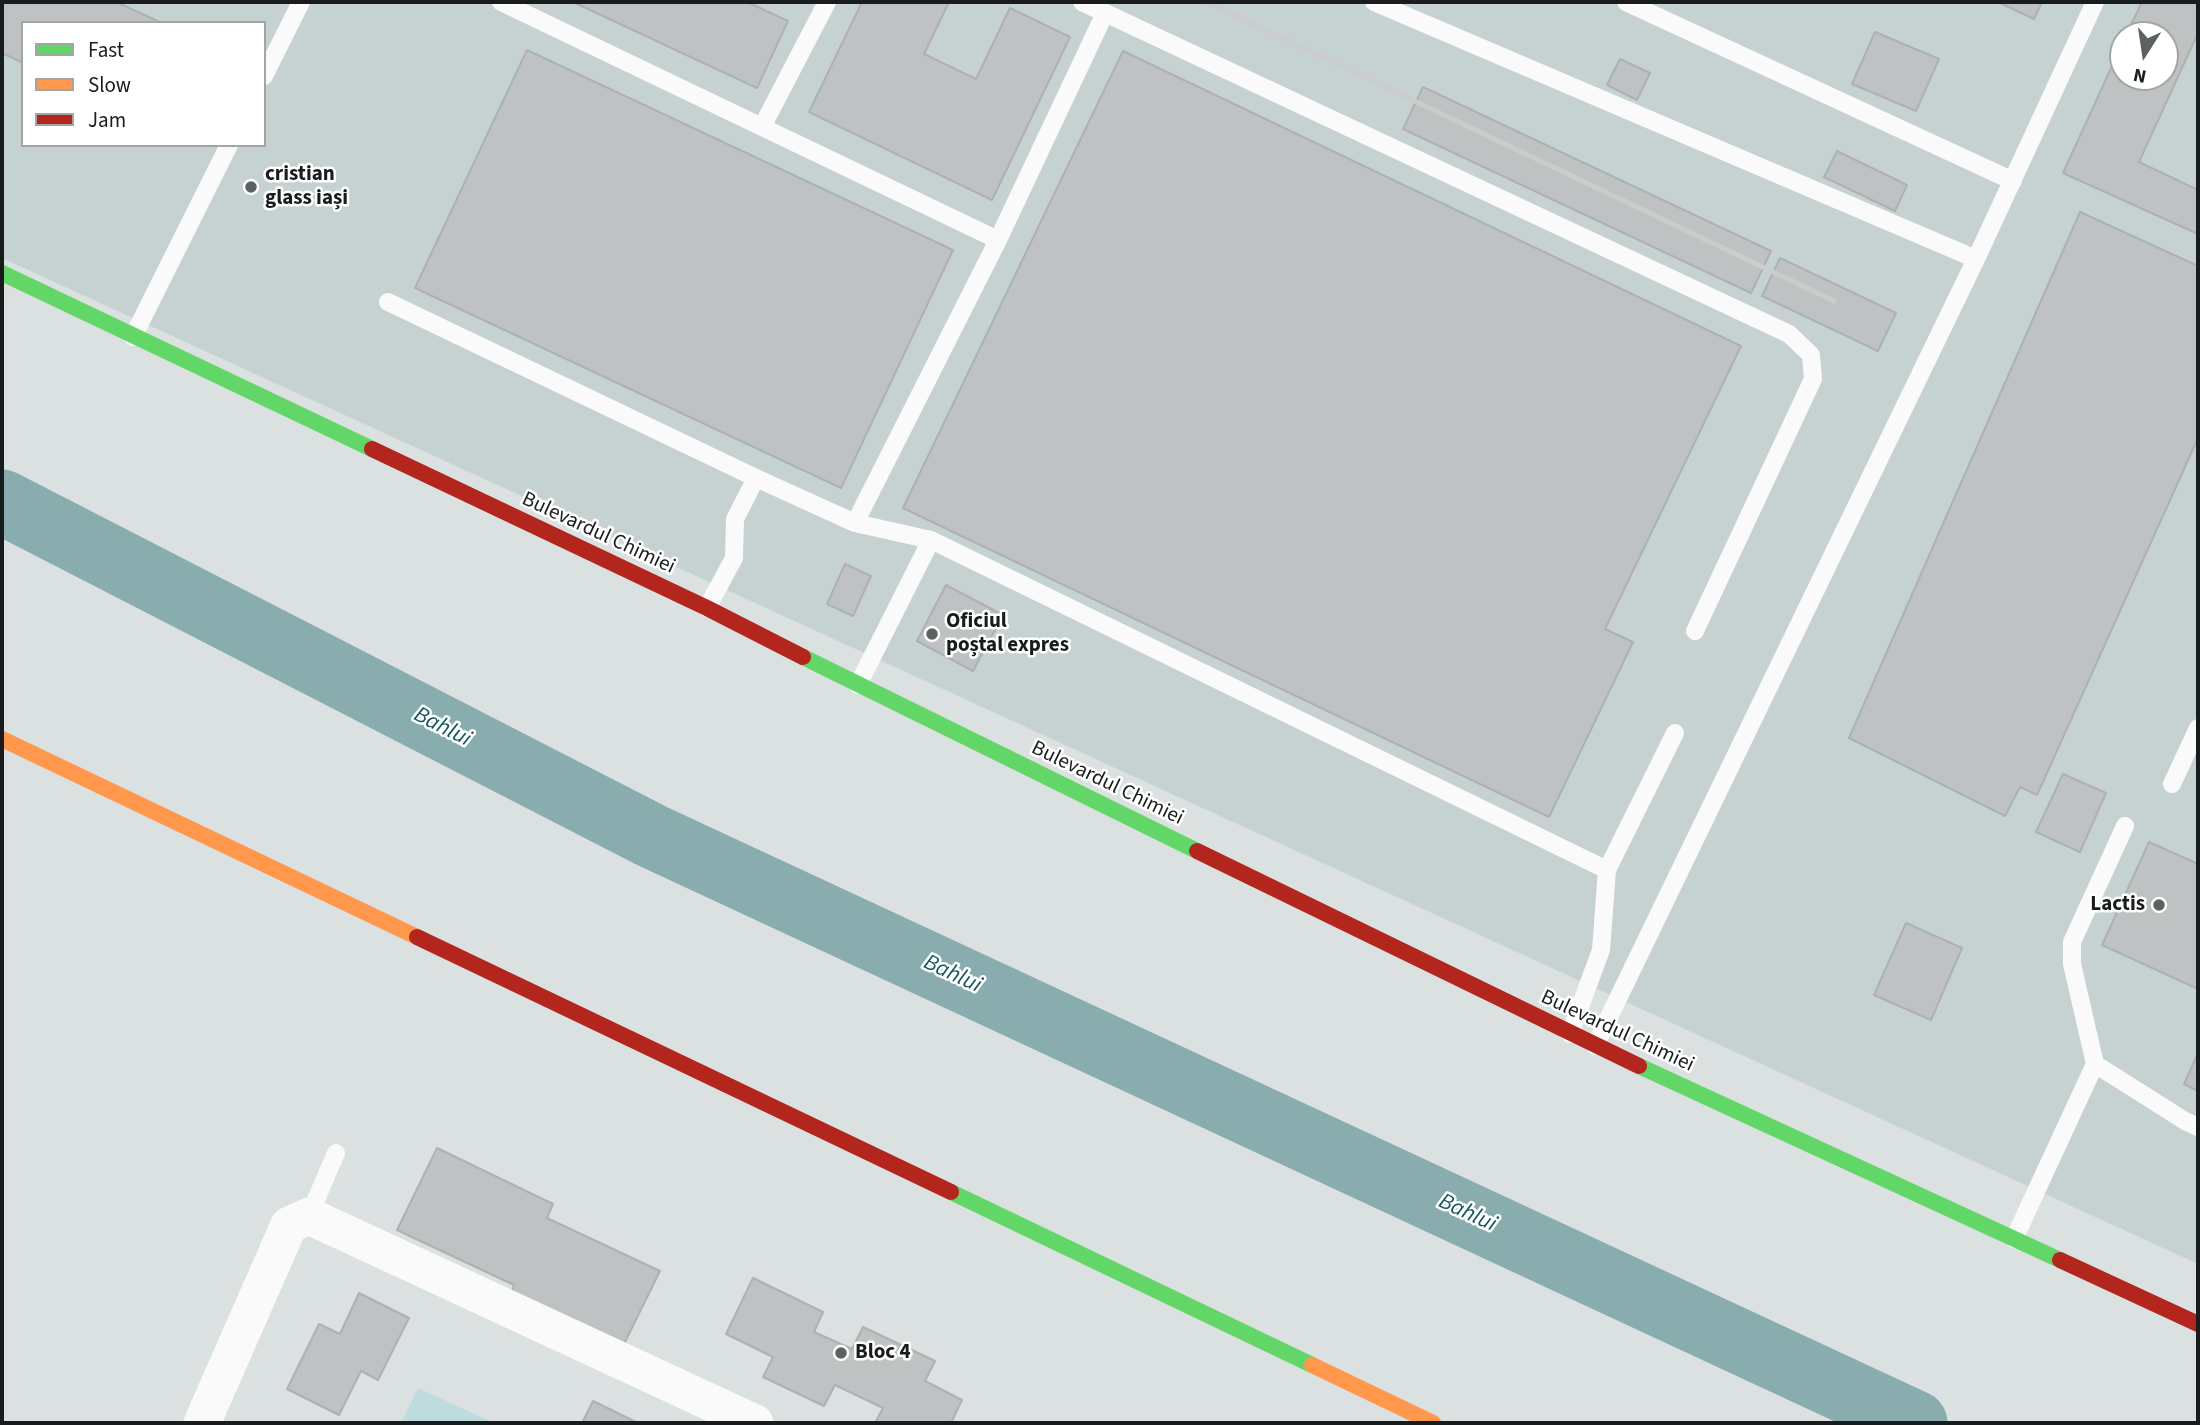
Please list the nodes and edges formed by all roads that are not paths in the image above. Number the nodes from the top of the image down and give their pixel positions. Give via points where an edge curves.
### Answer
1 (301, 2) edge
2 (503, 2) edge
3 (827, 2) edge
4 (1082, 2) edge
5 (1374, 2) edge
6 (1626, 2) edge
7 (2095, 2) edge
8 (1105, 13) junction
9 (266, 72) edge
10 (762, 127) junction
11 (228, 147) edge
12 (2013, 181) junction
13 (998, 240) junction
14 (1976, 259) junction
15 (2, 273) edge
16 (388, 302) dead end
17 (133, 337) junction
18 (755, 478) junction
19 (855, 523) junction
20 (931, 540) junction
21 (707, 608) junction
22 (1695, 631) dead end
23 (858, 685) junction
24 (2198, 728) edge
25 (1675, 733) dead end
26 (2, 739) edge
27 (2172, 784) dead end
28 (2125, 826) dead end
29 (1607, 870) junction
30 (1570, 1034) junction
31 (1595, 1046) junction
32 (2095, 1064) junction
33 (2198, 1127) edge
34 (336, 1153) dead end
35 (309, 1216) junction
36 (2014, 1239) junction
37 (2198, 1324) edge
38 (202, 1423) edge
39 (755, 1423) edge
40 (1433, 1423) edge

1 - 9 lane
2 - 10 lane
3 - 10 lane
4 - 8 lane
5 - 14 lane
6 - 12 lane
7 - 12 lane
8 - 13 lane
8 - 22 lane via 1789,334 1811,355 1813,379
10 - 13 lane
11 - 17 lane
12 - 14 lane
13 - 19 lane
14 - 31 lane
15 - 17 street, Bulevardul Chimiei
16 - 18 lane
17 - 21 street, Bulevardul Chimiei
18 - 19 lane
18 - 21 lane via 735,519 734,558
19 - 20 lane
20 - 23 lane
20 - 29 lane
21 - 23 street, Bulevardul Chimiei
23 - 30 street, Bulevardul Chimiei
24 - 27 lane
25 - 29 lane
26 - 40 street
28 - 32 lane via 2073,942 2072,964
29 - 30 lane via 1601,950
30 - 31 street, Bulevardul Chimiei
31 - 36 street, Bulevardul Chimiei
32 - 33 lane
32 - 36 lane
34 - 35 lane
35 - 38 street via 289,1225
35 - 39 street
36 - 37 street, Bulevardul Chimiei

